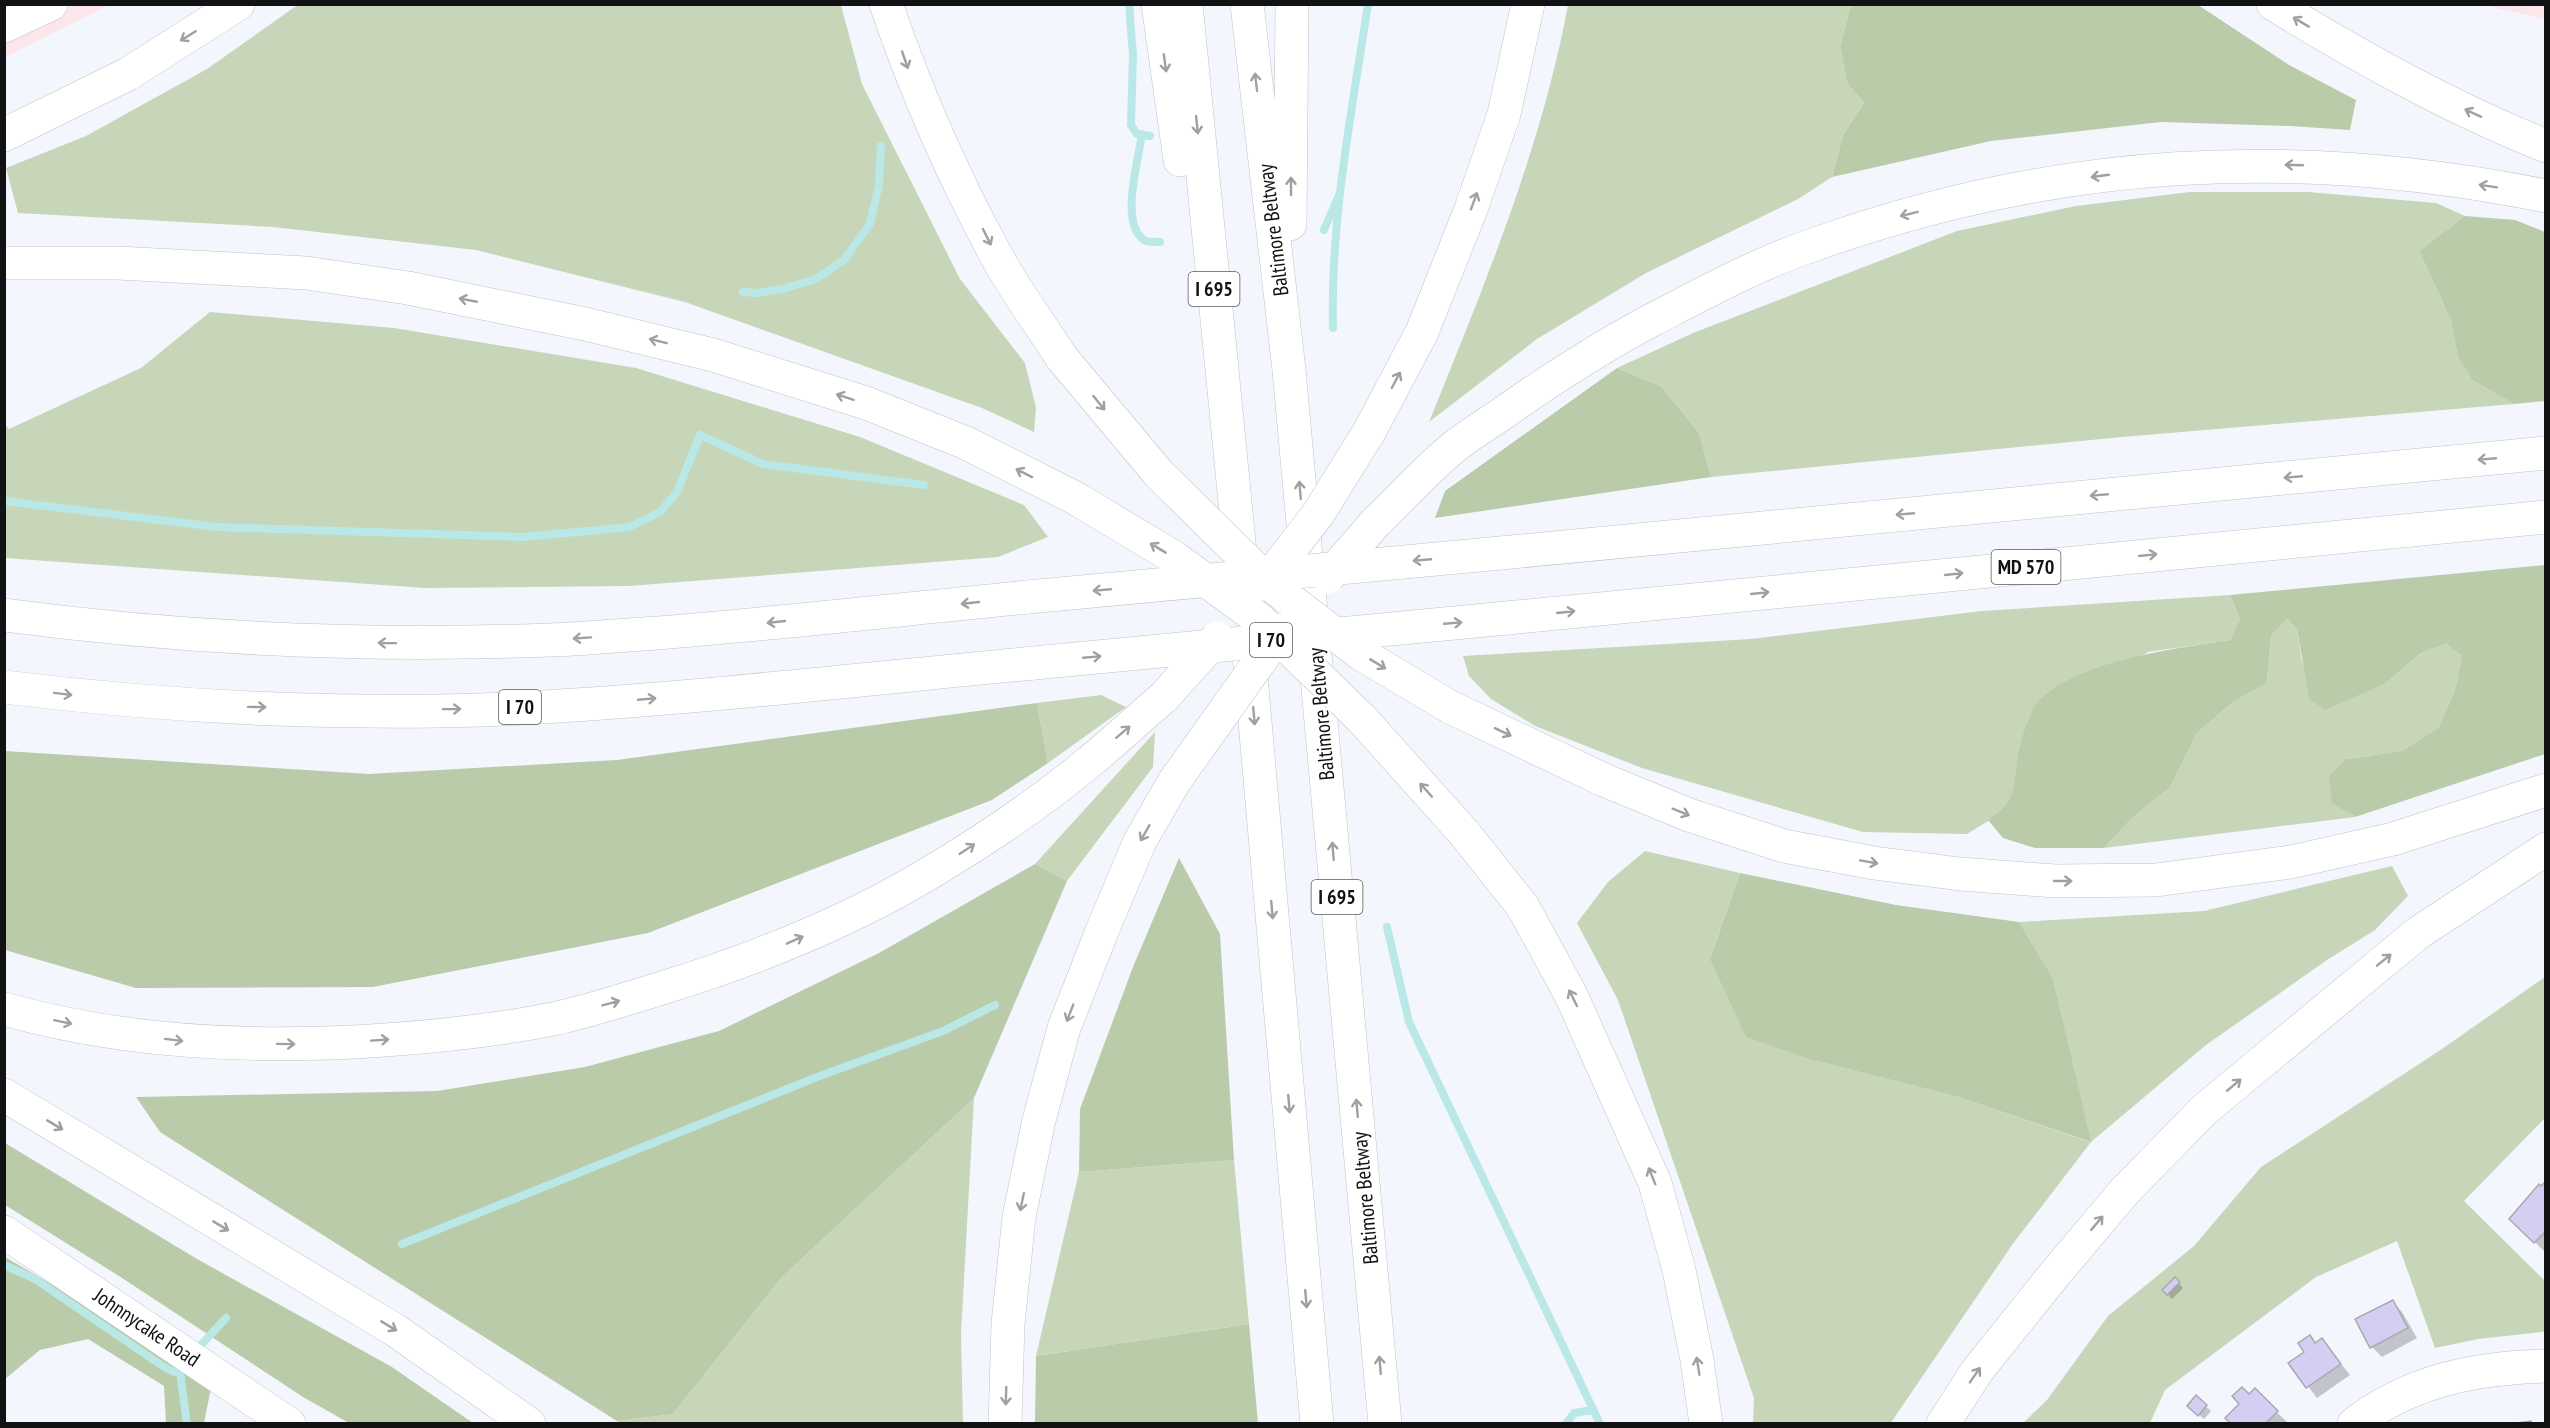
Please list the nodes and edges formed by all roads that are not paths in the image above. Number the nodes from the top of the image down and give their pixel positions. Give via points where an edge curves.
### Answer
1 (51, 4) edge
2 (238, 4) edge
3 (886, 4) edge
4 (1158, 4) edge
5 (1186, 4) edge
6 (1247, 4) edge
7 (1292, 4) edge
8 (1528, 4) edge
9 (2273, 4) edge
10 (4, 26) edge
11 (4, 135) edge
12 (2546, 146) edge
13 (2546, 196) edge
14 (4, 263) edge
15 (1289, 370) junction
16 (2546, 453) edge
17 (2546, 517) edge
18 (1242, 574) junction
19 (4, 615) edge
20 (1507, 618) joint
21 (4, 687) edge
22 (2546, 790) edge
23 (2546, 849) edge
24 (4, 1009) edge
25 (4, 1095) edge
26 (4, 1232) edge
27 (2546, 1366) edge
28 (289, 1424) edge
29 (529, 1424) edge
30 (1005, 1424) edge
31 (1317, 1424) edge
32 (1385, 1424) edge
33 (1706, 1424) edge
34 (1943, 1424) edge
35 (2354, 1424) edge

1 - 10 main road
2 -> 11 main road via 128,74
3 -> 22 main road, bridge via 908,70 998,259 1062,358 1159,474 1275,588 1361,654 1450,707 1604,780 1689,815 1784,846 1874,863 2055,881 2156,880 2291,862 2393,839
4 -> 18 main road
5 -> 18 main road, I 695
15 -> 6 main road, Baltimore Beltway / I 695
15 -> 7 main road
24 -> 8 main road, bridge via 116,1033 251,1044 321,1044 458,1035 555,1019 703,975 781,946 858,912 932,872 1003,826 1086,765 1164,697 1254,598 1318,514 1369,432 1422,332 1504,114
12 -> 9 main road via 2454,104
13 -> 30 main road, bridge via 2366,169 2215,165 2058,181 1977,197 1810,245 1739,276 1605,345 1454,447 1376,522 1273,640 1174,782 1140,841 1064,1028 1042,1108 1019,1217 1008,1324
33 -> 14 main road, bridge via 1679,1270 1655,1183 1571,995 1523,907 1465,834 1362,719 1260,620 1175,558 1077,500 966,442 866,403 713,355 408,288 306,273 118,263
32 -> 15 main road, Baltimore Beltway / I 695
16 -> 19 main road, bridge via 710,629 553,640 393,643 238,638
20 -> 17 main road, MD 570
18 -> 31 main road, I 695
21 -> 20 main road, I 70, bridge via 238,707 394,711 592,704
34 -> 23 main road via 1977,1371 2054,1275 2124,1192 2204,1110 2418,933
25 -> 29 main road via 394,1330
26 - 28 main road, Johnnycake Road
27 - 35 main road via 2460,1374 2414,1388

